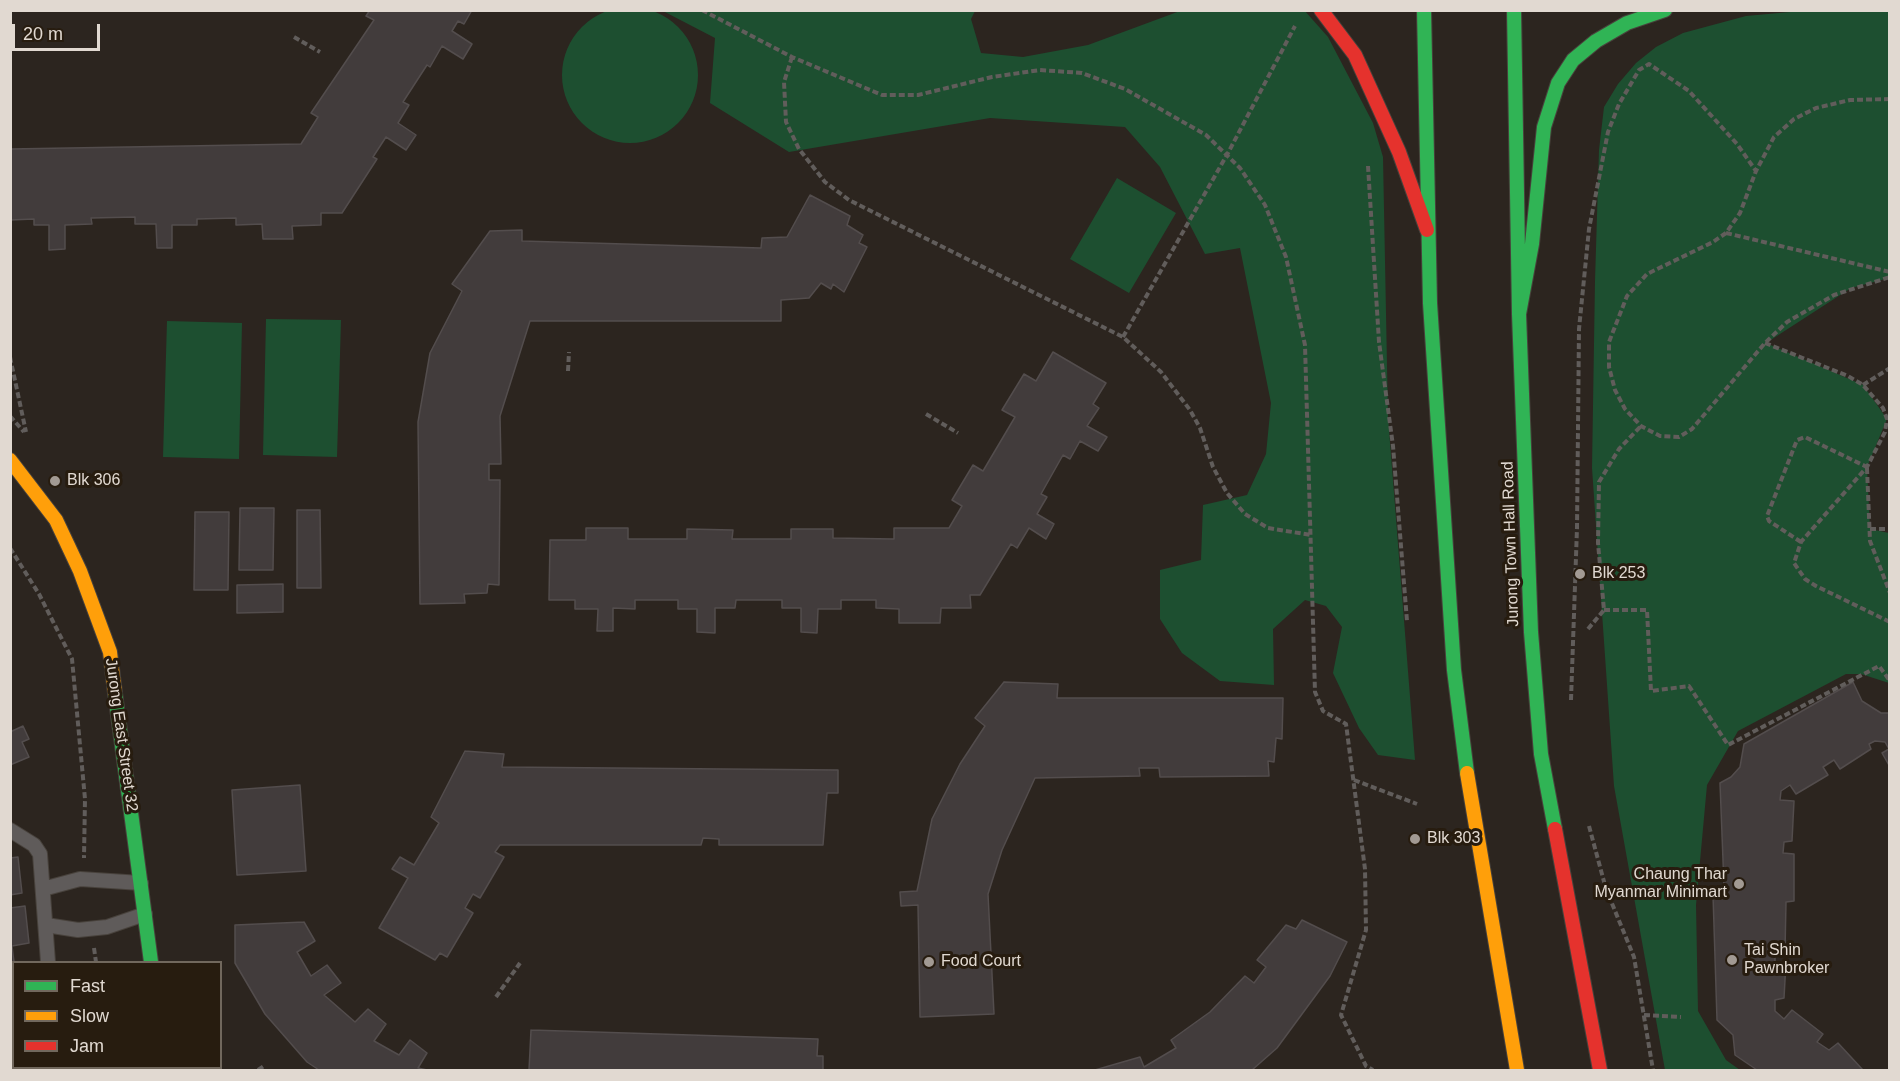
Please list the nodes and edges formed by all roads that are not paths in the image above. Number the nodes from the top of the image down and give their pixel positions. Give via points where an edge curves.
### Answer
1 (1321, 10) edge
2 (1424, 10) edge
3 (1514, 10) edge
4 (1665, 10) edge
5 (1427, 230) junction
6 (1519, 314) junction
7 (10, 460) edge
8 (10, 830) edge
9 (141, 883) junction
10 (43, 889) junction
11 (145, 914) junction
12 (46, 925) junction
13 (48, 961) edge
14 (151, 961) edge
15 (1517, 1071) edge
16 (1600, 1071) edge

1 - 5 main road via 1355,55 1399,152
2 - 5 main road
3 - 6 main road, Jurong Town Hall Road
4 - 6 main road via 1627,22 1596,40 1573,60 1558,83 1544,127 1532,244
5 - 15 main road via 1454,670 1469,787
6 - 16 main road, Jurong Town Hall Road via 1531,632 1541,754
7 - 9 main road, Jurong East Street 32 via 56,520 110,652
8 - 10 lane via 34,845 40,854
9 - 10 lane via 84,879
9 - 11 main road, Jurong East Street 32
10 - 12 lane
11 - 12 lane via 90,929
11 - 14 main road, Jurong East Street 32
12 - 13 lane

